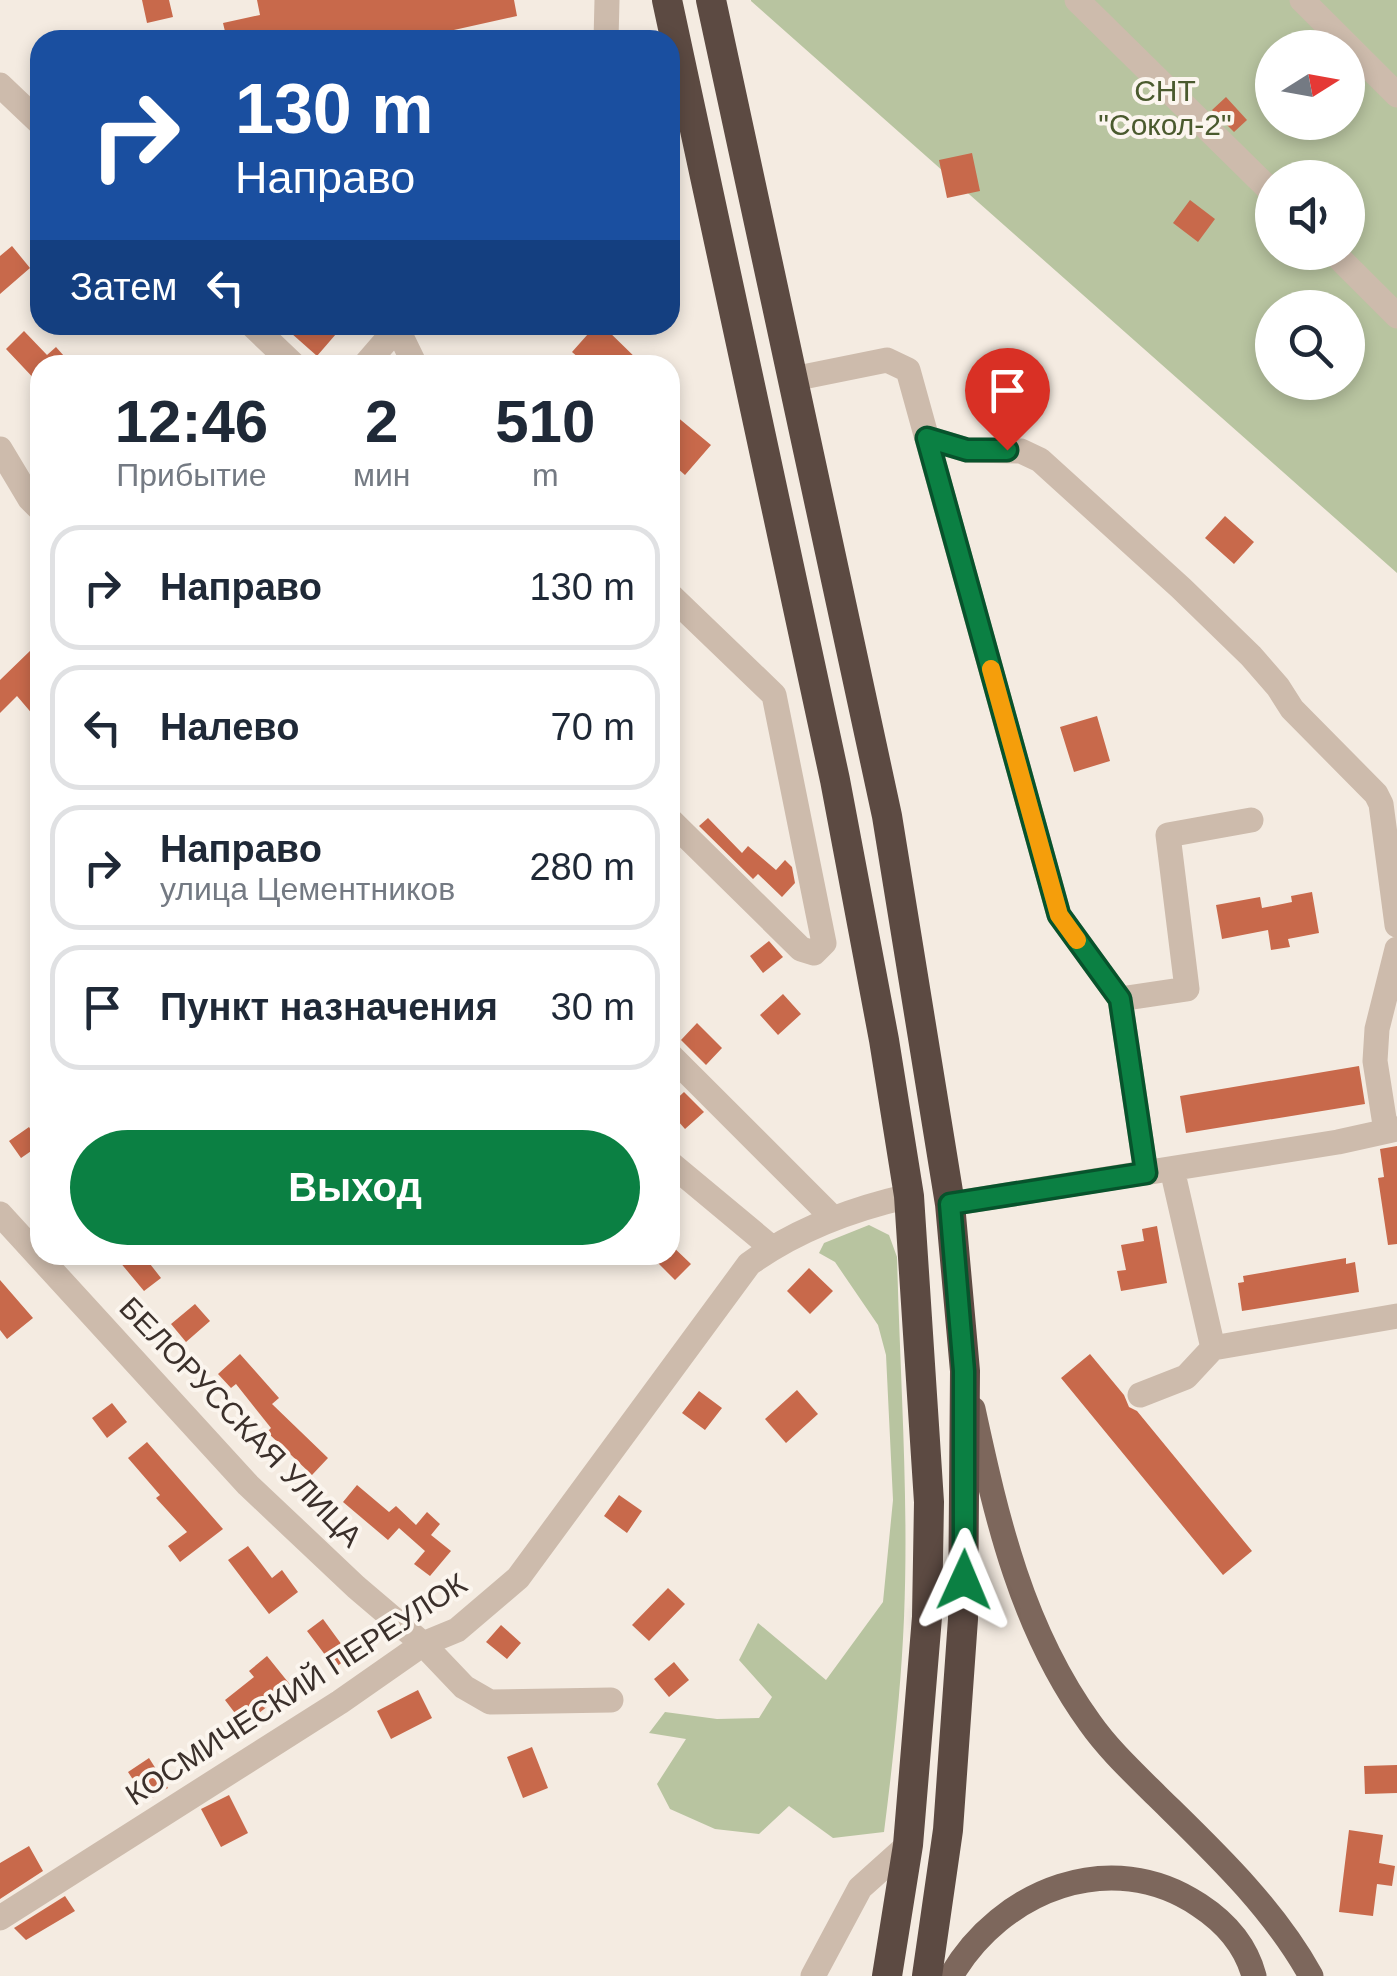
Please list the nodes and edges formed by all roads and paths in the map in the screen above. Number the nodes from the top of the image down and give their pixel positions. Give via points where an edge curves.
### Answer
1 (607, 0) edge
2 (667, 0) edge
3 (711, 0) edge
4 (1078, 0) edge
5 (1302, 0) edge
6 (606, 30) edge
7 (673, 30) edge
8 (680, 60) edge
9 (0, 85) edge
10 (1397, 95) edge
11 (30, 114) edge
12 (1255, 175) edge
13 (1352, 270) edge
14 (1397, 316) edge
15 (262, 335) edge
16 (391, 335) edge
17 (284, 355) edge
18 (374, 355) edge
19 (792, 379) junction
20 (927, 438) junction
21 (0, 449) edge
22 (30, 499) edge
23 (680, 605) edge
24 (1251, 820) dead end
25 (680, 830) edge
26 (1397, 925) edge
27 (1397, 949) edge
28 (1120, 999) junction
29 (680, 1065) edge
30 (1391, 1130) edge
31 (1172, 1169) junction
32 (680, 1171) edge
33 (1146, 1173) junction
34 (909, 1196) junction
35 (950, 1204) junction
36 (0, 1214) edge
37 (833, 1218) junction
38 (30, 1247) edge
39 (772, 1248) junction
40 (46, 1265) edge
41 (1397, 1316) edge
42 (1214, 1348) junction
43 (964, 1371) junction
44 (1140, 1396) dead end
45 (423, 1644) junction
46 (610, 1700) dead end
47 (908, 1845) junction
48 (0, 1918) edge
49 (813, 1976) edge
50 (887, 1976) edge
51 (928, 1976) edge
52 (951, 1976) edge
53 (1254, 1976) edge
54 (1311, 1976) edge

1 - 6 street
2 - 7 highway
3 - 19 highway
4 - 12 street
5 - 10 street
8 - 34 highway via 831,763
9 - 11 street
13 - 14 street
15 - 17 street
16 - 18 street
19 - 20 street via 887,360 908,370
19 - 35 highway via 886,816
20 - 26 street via 967,450 1021,451 1040,460 1251,656 1292,709 1376,794
20 - 28 street via 1059,915
21 - 22 street
23 - 25 street via 774,695 824,943 814,953 801,949
24 - 28 street via 1168,836 1186,989
27 - 30 street via 1375,1061
28 - 33 street
29 - 37 street
30 - 31 street
31 - 33 street
31 - 42 street
32 - 39 street
33 - 35 street
34 - 37 street, КОСМИЧЕСКИЙ ПЕРЕУЛОК
34 - 47 highway via 929,1502
35 - 43 highway
36 - 38 street, БЕЛОРУССКАЯ УЛИЦА
37 - 39 street, КОСМИЧЕСКИЙ ПЕРЕУЛОК
39 - 45 street, КОСМИЧЕСКИЙ ПЕРЕУЛОК via 749,1264 518,1578 457,1630
40 - 45 street, БЕЛОРУССКАЯ УЛИЦА via 248,1486
41 - 42 street
42 - 44 street via 1186,1376
43 - 51 highway via 958,1724
43 - 54 main road via 996,1516 1044,1648 1090,1724 1247,1885
45 - 46 street, БЕЛОРУССКАЯ УЛИЦА via 464,1687 490,1702
45 - 48 street, КОСМИЧЕСКИЙ ПЕРЕУЛОК
47 - 49 street via 860,1888
47 - 50 highway
52 - 53 main road via 984,1930 1010,1909 1067,1883 1119,1878 1180,1892 1212,1914 1236,1939

